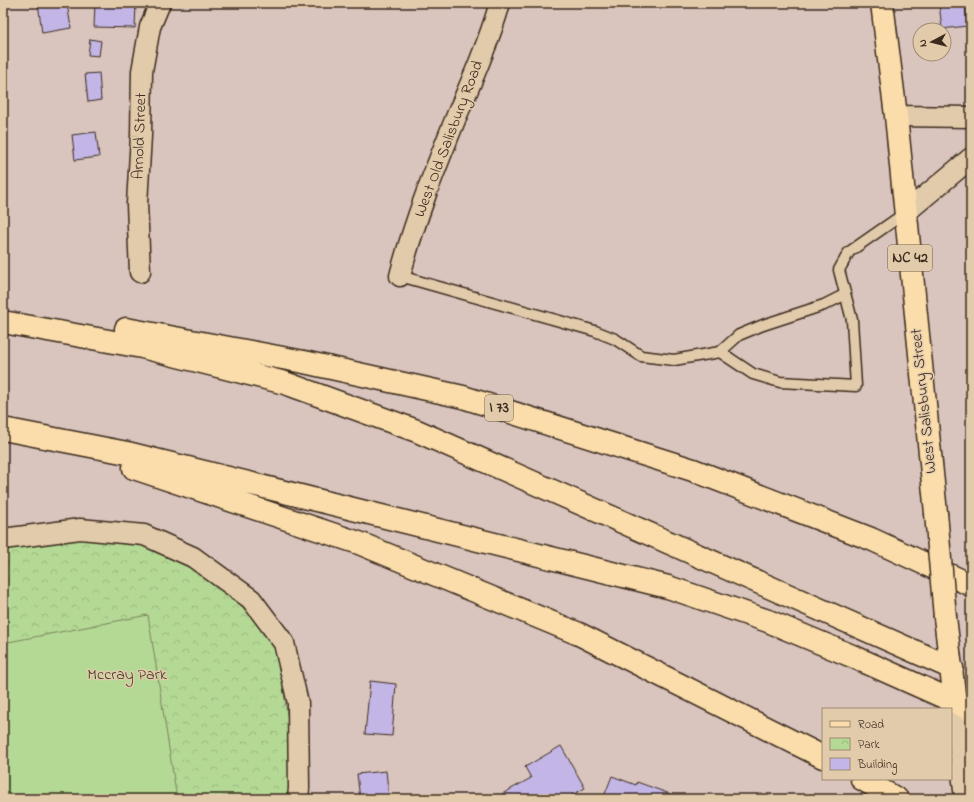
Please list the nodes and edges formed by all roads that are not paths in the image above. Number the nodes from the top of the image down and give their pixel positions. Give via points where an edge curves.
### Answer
1 (160, 3) edge
2 (500, 3) edge
3 (882, 3) edge
4 (896, 116) junction
5 (971, 117) edge
6 (971, 158) edge
7 (905, 214) junction
8 (140, 272) dead end
9 (400, 276) joint
10 (844, 295) junction
11 (3, 321) edge
12 (720, 352) junction
13 (3, 429) edge
14 (3, 435) edge
15 (3, 539) edge
16 (971, 585) edge
17 (952, 668) junction
18 (971, 678) edge
19 (963, 706) edge
20 (822, 756) edge
21 (864, 780) edge
22 (298, 799) edge
23 (897, 799) edge
24 (966, 799) edge

1 - 8 street, Arnold Street via 150,28 142,71 137,204
2 - 9 street, West Old Salisbury Road via 480,61 422,204
3 - 4 main road, West Salisbury Street / NC 42
4 - 5 street
4 - 7 main road, West Salisbury Street / NC 42
6 - 7 street
7 - 10 lane via 849,252 839,270
7 - 17 main road, West Salisbury Street / NC 42, bridge
9 - 12 lane via 595,331 615,339 641,356 674,360
10 - 12 lane via 824,305 739,335
10 - 12 lane via 852,320 856,386 780,382 753,374
11 - 16 main road, I 73 via 118,328 304,362 464,397 693,470 871,539
11 - 17 main road via 142,347 285,383 417,431
13 - 19 main road via 127,453 668,587 768,621
14 - 20 main road via 113,461 359,543 579,634
15 - 22 street via 80,529 144,535 193,557 251,599 284,643 298,703
17 - 18 main road
17 - 19 main road, West Salisbury Street / NC 42
19 - 24 main road, West Salisbury Street via 963,773
21 - 23 main road

